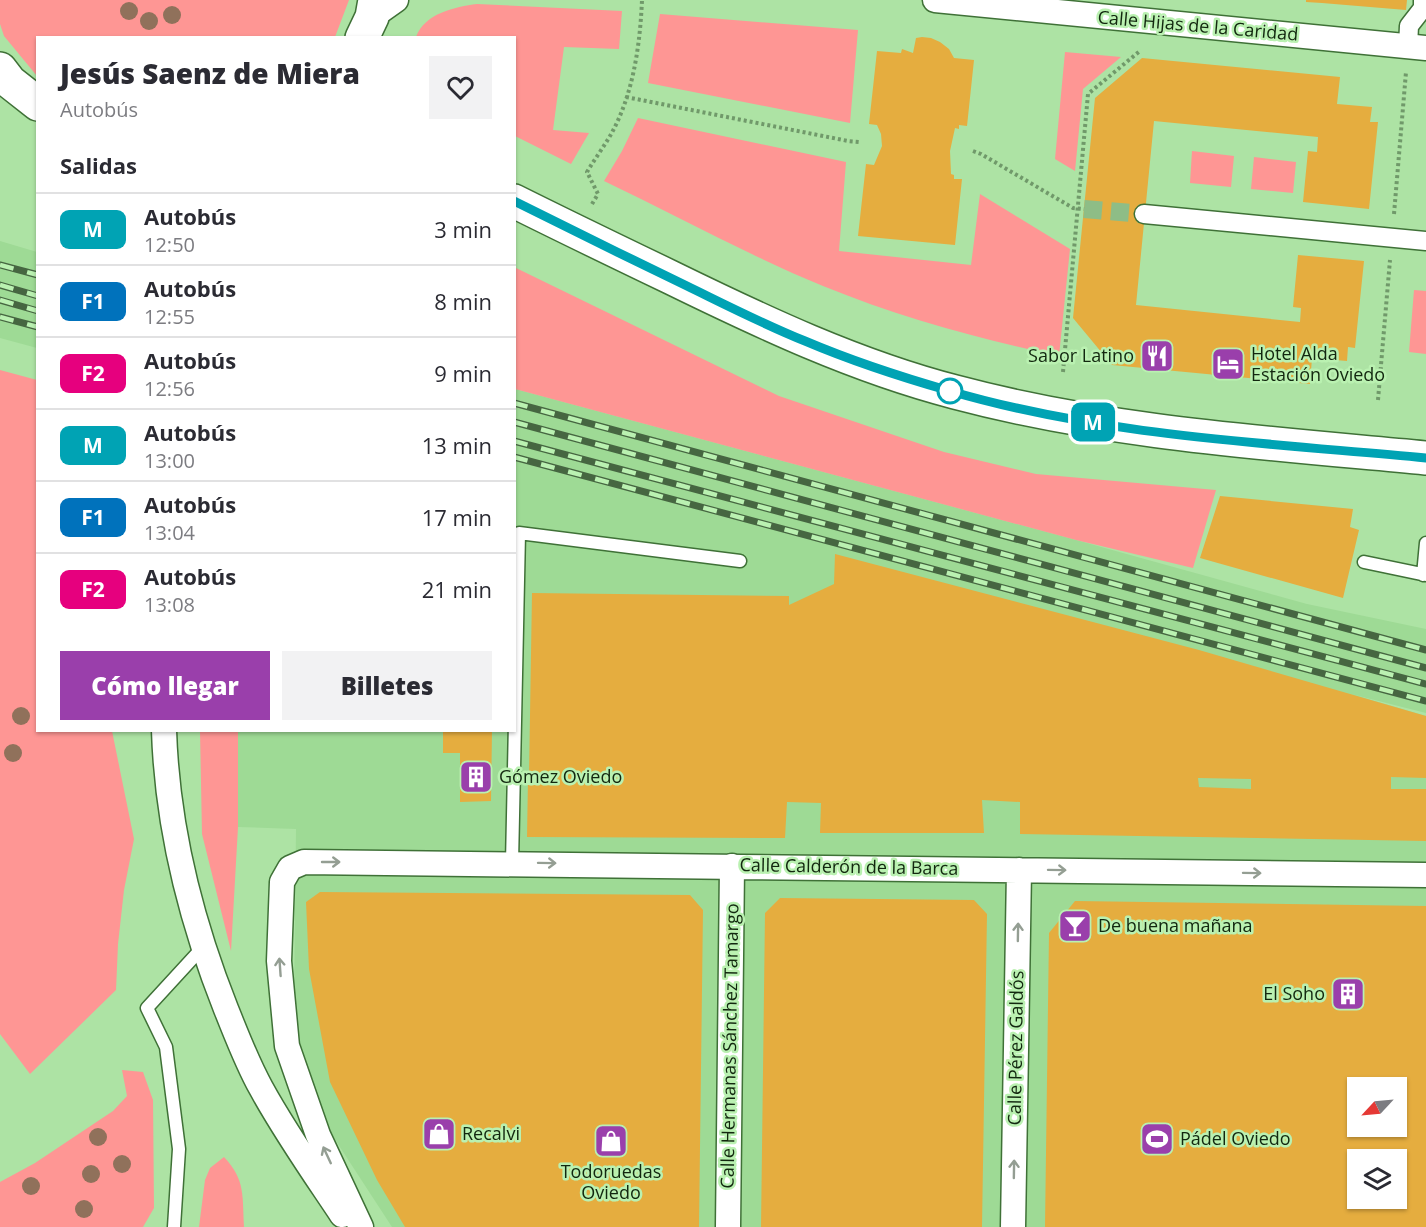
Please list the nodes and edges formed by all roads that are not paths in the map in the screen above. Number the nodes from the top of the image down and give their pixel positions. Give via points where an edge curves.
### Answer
1 (935, 0) edge
2 (1423, 0) edge
3 (1069, 7) edge
4 (1417, 47) edge
5 (0, 69) edge
6 (36, 102) edge
7 (516, 202) edge
8 (1144, 214) tunnel mouth
9 (1426, 241) edge
10 (1426, 458) edge
11 (1426, 543) edge
12 (740, 561) dead end
13 (1364, 562) dead end
14 (1424, 575) edge
15 (516, 674) edge
16 (164, 732) edge
17 (515, 732) edge
18 (512, 863) junction
19 (732, 866) junction
20 (1019, 870) junction
21 (1426, 875) edge
22 (203, 947) junction
23 (174, 1227) edge
24 (350, 1227) edge
25 (361, 1227) edge
26 (728, 1227) edge
27 (1013, 1227) edge

1 - 3 street, Calle Hijas de la Caridad
2 - 4 street via 1423,8 1408,26
3 - 4 street, Calle Hijas de la Caridad
5 - 6 main road
7 - 10 main road via 804,341 952,392 1087,422 1143,430
8 - 9 street
11 - 14 lane
12 - 15 lane via 519,533
13 - 14 lane
16 - 22 street via 175,833
17 - 18 lane
18 -> 19 street, Calle Calderón de la Barca
25 -> 18 street, Calle Calderón de la Barca via 318,1135 287,1046 279,961 282,882 290,868 304,861
19 - 20 street, Calle Calderón de la Barca
19 - 26 street, Calle Hermanas Sánchez Tamargo
20 -> 21 street, Calle Calderón de la Barca
27 -> 20 street, Calle Pérez Galdós
22 - 23 lane via 147,1008 166,1047 178,1138
22 - 24 street via 261,1088

